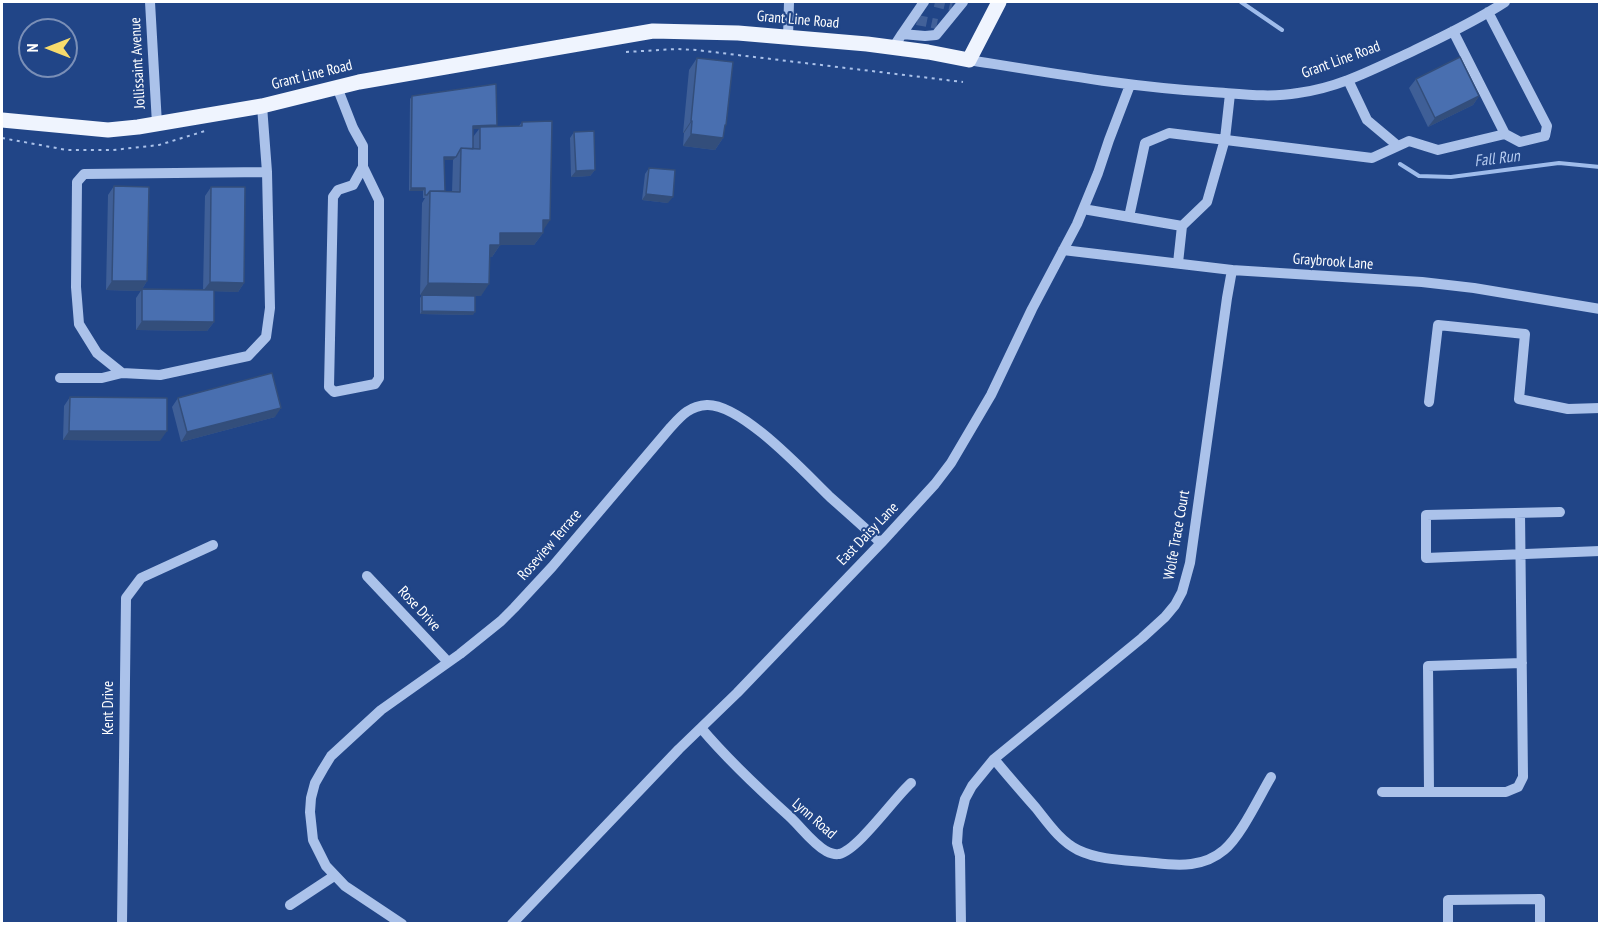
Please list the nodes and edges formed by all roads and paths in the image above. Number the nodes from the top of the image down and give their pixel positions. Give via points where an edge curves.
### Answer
1 (150, 2) edge
2 (789, 2) edge
3 (924, 2) edge
4 (999, 2) edge
5 (1504, 2) edge
6 (958, 5) edge
7 (1488, 12) junction
8 (1453, 31) junction
9 (788, 37) junction
10 (897, 41) junction
11 (646, 51) dead end
12 (969, 60) junction
13 (1348, 80) junction
14 (963, 82) dead end
15 (1130, 86) junction
16 (337, 87) junction
17 (1230, 93) junction
18 (262, 106) junction
19 (2, 120) edge
20 (157, 124) junction
21 (1505, 134) junction
22 (2, 138) edge
23 (1225, 139) junction
24 (33, 143) dead end
25 (1398, 146) junction
26 (363, 167) junction
27 (267, 172) junction
28 (1083, 209) junction
29 (1129, 217) junction
30 (1182, 226) junction
31 (1064, 250) junction
32 (1178, 263) junction
33 (1232, 270) junction
34 (1599, 309) edge
35 (122, 373) junction
36 (60, 378) dead end
37 (1429, 402) dead end
38 (1599, 408) edge
39 (1560, 512) dead end
40 (1520, 513) junction
41 (881, 543) junction
42 (213, 545) dead end
43 (1599, 551) edge
44 (1520, 554) junction
45 (367, 576) dead end
46 (448, 662) junction
47 (1521, 663) junction
48 (701, 728) junction
49 (994, 759) junction
50 (1271, 777) dead end
51 (911, 783) dead end
52 (1382, 792) dead end
53 (1429, 792) junction
54 (334, 876) junction
55 (290, 905) dead end
56 (122, 924) edge
57 (402, 924) edge
58 (512, 924) edge
59 (962, 924) edge
60 (1448, 924) edge
61 (1540, 924) edge

1 - 20 street, Jollissaint Avenue
2 - 9 street
3 - 10 street
4 - 12 main road
5 - 7 street, Grant Line Road
6 - 10 street via 936,35
7 - 8 street, Grant Line Road
7 - 21 street via 1547,126 1545,136 1520,142
8 - 13 street, Grant Line Road
8 - 21 street
9 - 10 main road, Grant Line Road
9 - 16 main road, Grant Line Road via 653,31
10 - 12 main road, Grant Line Road
11 - 14 path via 696,50
12 - 15 street, Grant Line Road
13 - 17 street, Grant Line Road via 1298,93
13 - 25 street via 1367,120
15 - 17 street, Grant Line Road
15 - 28 street, East Daisy Lane
16 - 18 main road, Grant Line Road
16 - 26 street via 363,146
17 - 23 street
18 - 20 main road, Grant Line Road
18 - 27 street
19 - 20 main road, Grant Line Road via 108,130
21 - 25 street via 1438,150 1409,141
22 - 24 path
23 - 25 street via 1372,158
23 - 29 street via 1169,133 1145,143
23 - 30 street via 1207,202
26 - 26 street via 353,185 338,190 333,197 328,387 334,392 375,384 379,378 379,200
27 - 35 street via 270,308 266,337 248,356 160,375
27 - 35 street via 84,174 77,182 79,324 97,353
28 - 29 street
28 - 31 street, East Daisy Lane
29 - 30 street
30 - 32 street
31 - 32 street, Graybrook Lane
31 - 41 street, East Daisy Lane via 966,440 935,484
32 - 33 street, Graybrook Lane
33 - 34 street, Graybrook Lane via 1422,282
33 - 49 street, Wolfe Trace Court via 1190,563 1182,592 1165,617 1142,638
35 - 36 street via 102,378
37 - 38 street via 1438,325 1525,334 1519,399 1568,409
39 - 40 street
40 - 44 street
40 - 44 street via 1426,515 1426,558
41 - 46 street, Roseview Terrace via 776,444 727,409 708,405 689,409 514,608
41 - 48 street, East Daisy Lane
42 - 56 street, Kent Drive via 141,578 126,598
43 - 44 street
44 - 47 street
45 - 46 street, Rose Drive
46 - 54 street, Roseview Terrace via 381,710 331,756 315,783 311,827
47 - 53 street via 1523,777 1518,787 1506,792
47 - 53 street via 1428,666
48 - 51 street, Lynn Road via 778,808 832,854 846,851
48 - 58 street, East Daisy Lane
49 - 50 street via 1068,844 1090,854 1170,865 1195,864 1218,856 1235,839
49 - 59 street, Wolfe Trace Court via 965,799 958,828
52 - 53 street
54 - 55 street
54 - 57 street, Roseview Terrace
60 - 61 street via 1448,900 1540,898

